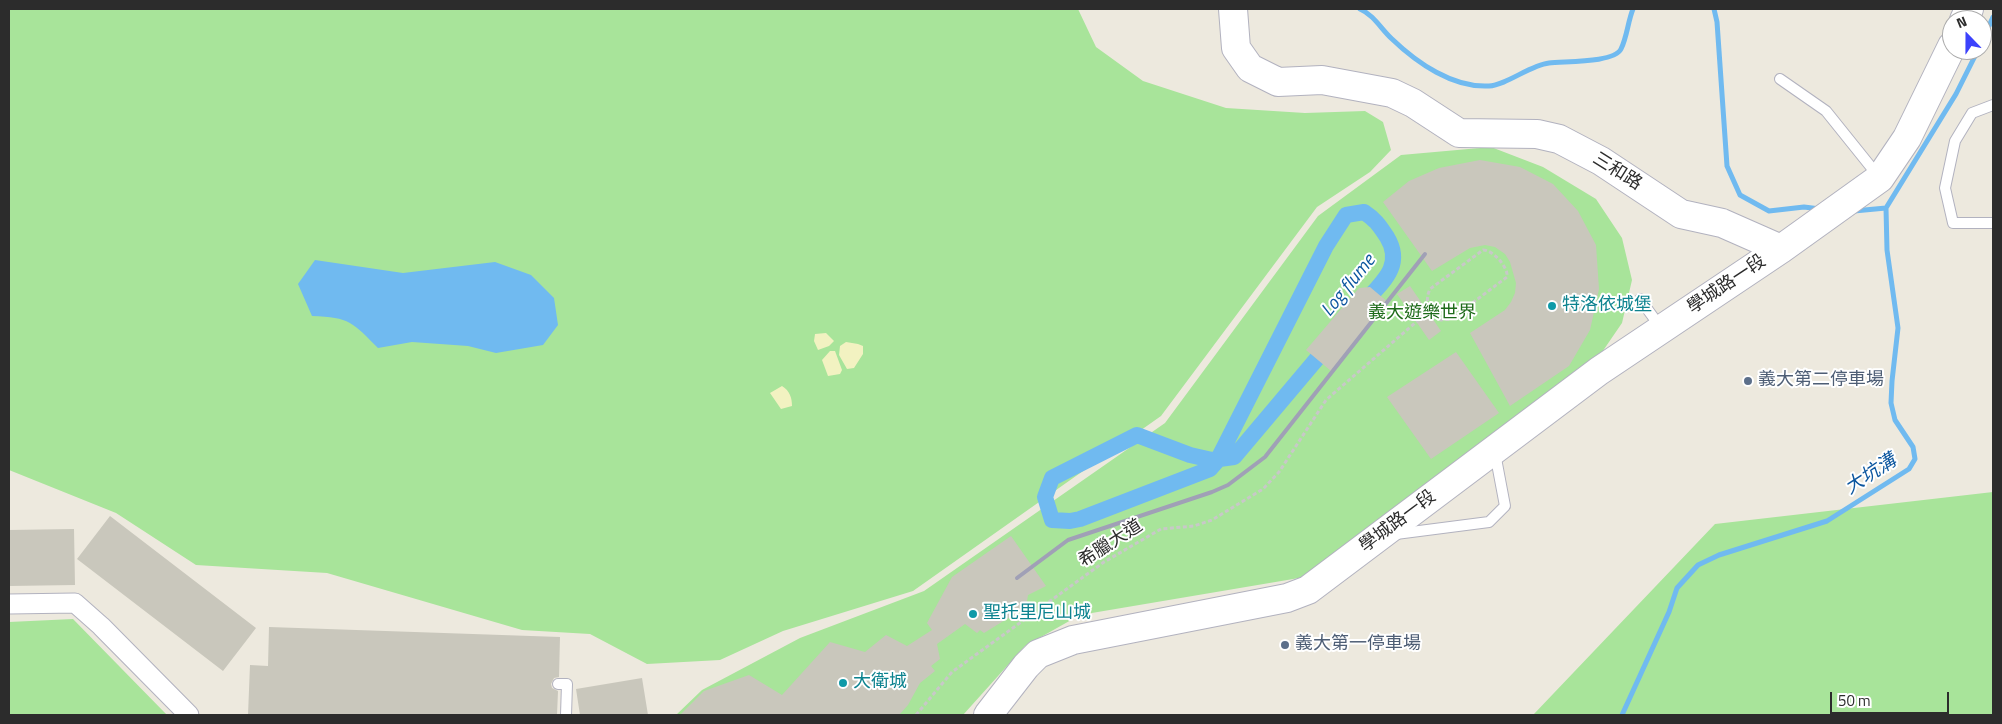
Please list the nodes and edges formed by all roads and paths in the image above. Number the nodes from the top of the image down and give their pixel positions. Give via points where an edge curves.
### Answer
1 (1233, 9) edge
2 (1945, 60) edge
3 (1780, 79) dead end
4 (1993, 105) edge
5 (1880, 178) junction
6 (1993, 223) edge
7 (1781, 249) junction
8 (1640, 299) dead end
9 (1430, 310) junction
10 (1662, 328) junction
11 (1494, 450) junction
12 (1378, 533) junction
13 (9, 604) edge
14 (558, 684) dead end
15 (189, 715) edge
16 (566, 715) edge
17 (916, 715) edge
18 (988, 715) edge

1 - 7 main road, 三和路 via 1236,48 1250,68 1278,82 1322,80 1392,92 1458,133 1536,134 1559,139 1601,161 1682,214 1722,223
2 - 5 main road via 1907,138
3 - 5 lane via 1826,111
4 - 6 lane via 1972,113 1955,141 1945,188 1952,223
5 - 7 main road
7 - 10 main road, 學城路一段
8 - 10 lane
9 - 9 path via 1427,302 1430,289 1483,250 1490,251 1508,273 1504,280 1449,320 1440,320
9 - 17 path, 希臘大道 via 1326,400 1279,472 1263,489 1212,520 1194,526 1161,529 1130,546 952,672
10 - 11 main road, 學城路一段 via 1598,371
11 - 12 main road, 學城路一段
11 - 12 lane via 1505,506 1489,522
12 - 18 main road, 學城路一段 via 1308,590 1287,598 1073,640 1038,654
13 - 15 street via 75,602
14 - 16 lane via 567,684

